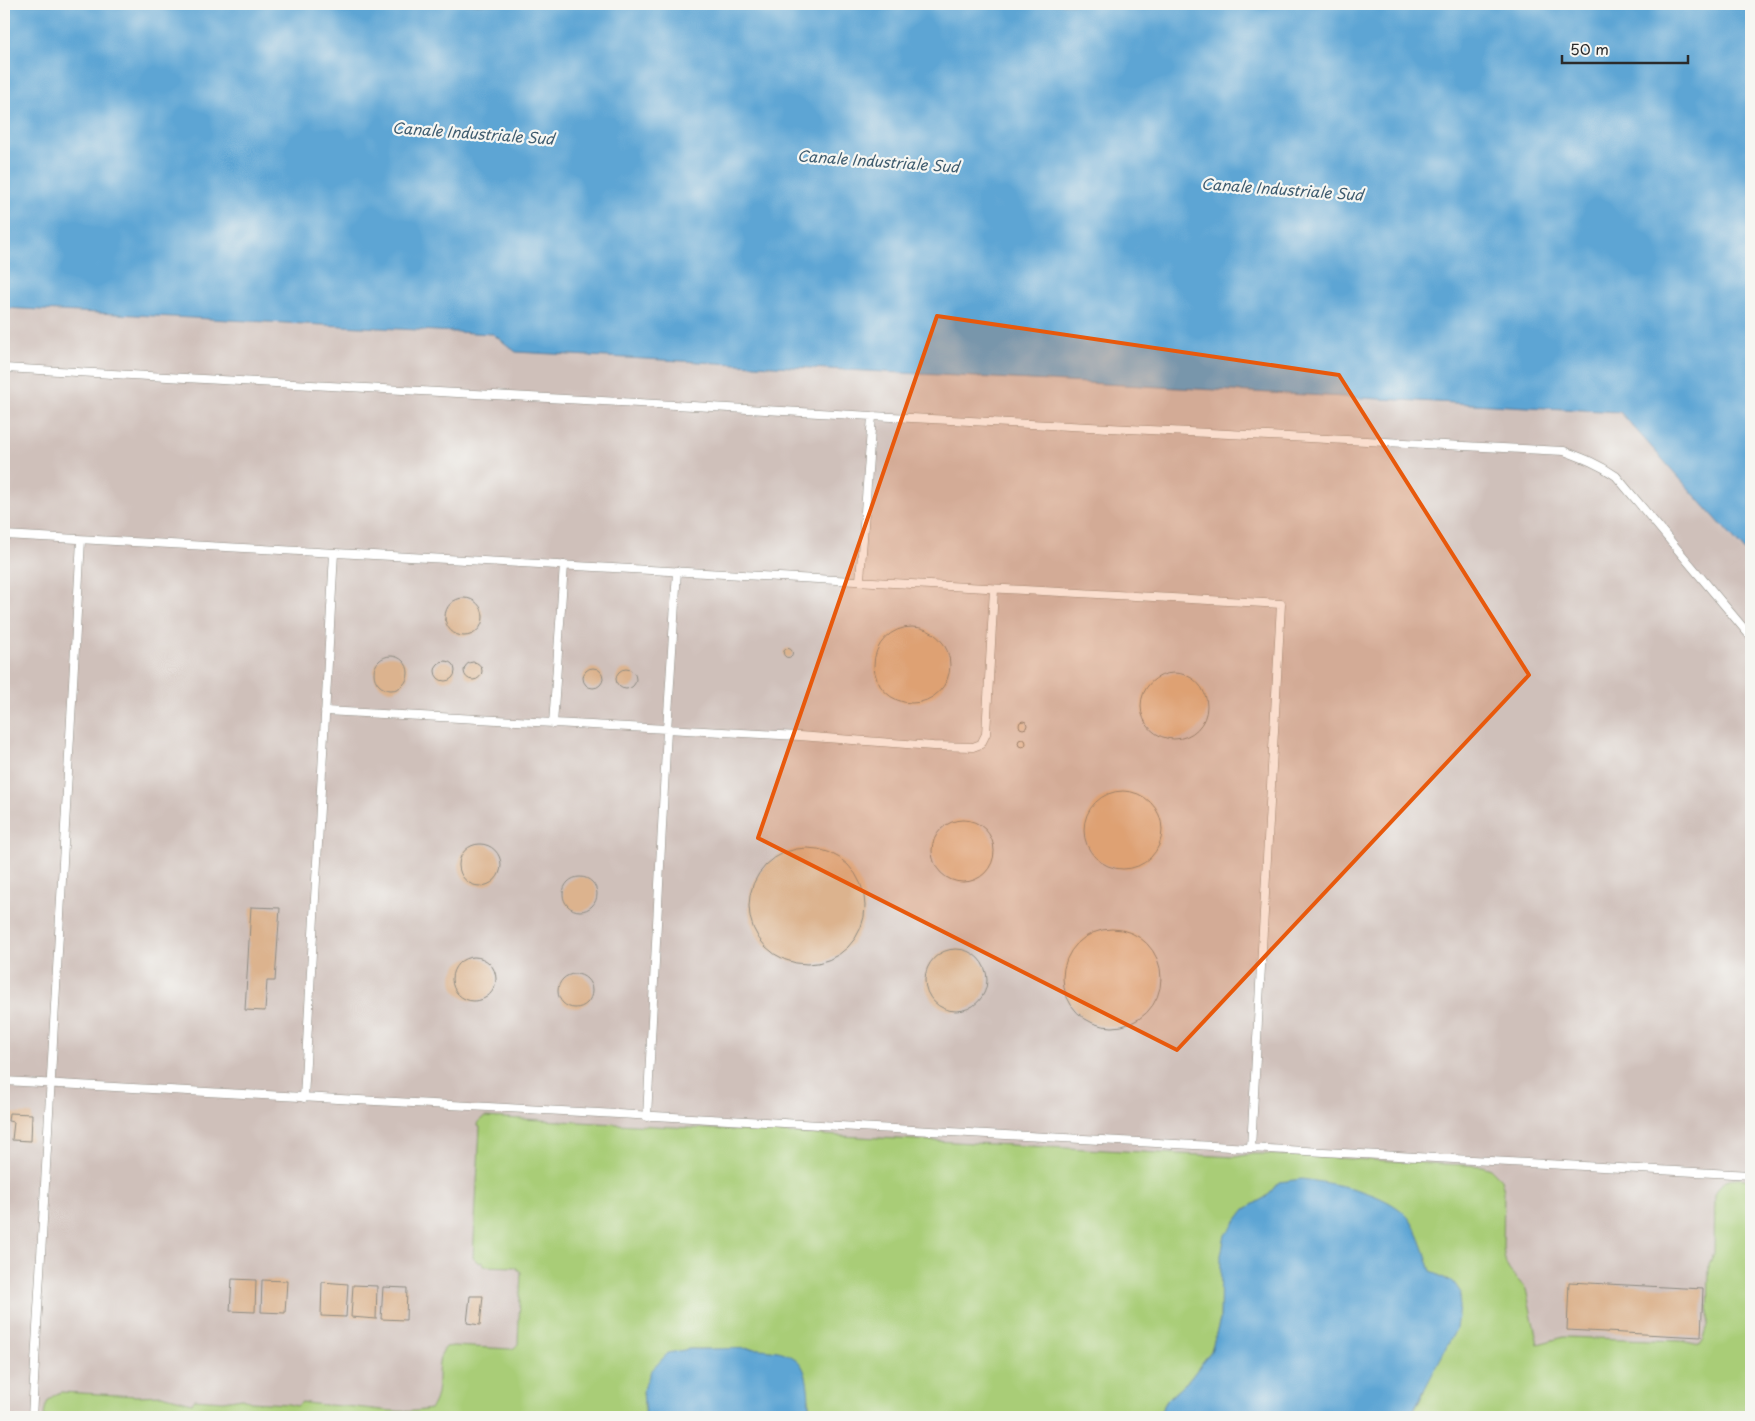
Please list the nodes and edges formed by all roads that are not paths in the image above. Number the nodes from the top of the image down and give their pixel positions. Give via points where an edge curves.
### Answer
1 (4, 368) edge
2 (872, 416) junction
3 (4, 535) edge
4 (81, 540) junction
5 (334, 553) junction
6 (564, 564) junction
7 (677, 571) junction
8 (860, 580) junction
9 (994, 589) junction
10 (1751, 637) edge
11 (325, 711) junction
12 (553, 724) junction
13 (667, 730) junction
14 (4, 1081) edge
15 (51, 1084) junction
16 (304, 1098) junction
17 (647, 1117) junction
18 (1251, 1148) junction
19 (1751, 1175) edge
20 (32, 1417) edge

1 - 2 lane
2 - 8 lane
2 - 10 lane via 1564,451 1616,476
3 - 4 lane
4 - 5 lane
4 - 15 lane
5 - 6 lane
5 - 11 lane
6 - 7 lane
6 - 12 lane
7 - 8 lane
7 - 13 lane
8 - 9 lane
9 - 13 lane via 986,734 981,744 973,747 933,746
9 - 18 lane via 1281,604
11 - 12 lane
11 - 16 lane
12 - 13 lane
13 - 17 lane
14 - 15 lane
15 - 16 lane
15 - 20 lane
16 - 17 lane
17 - 18 lane
18 - 19 lane

